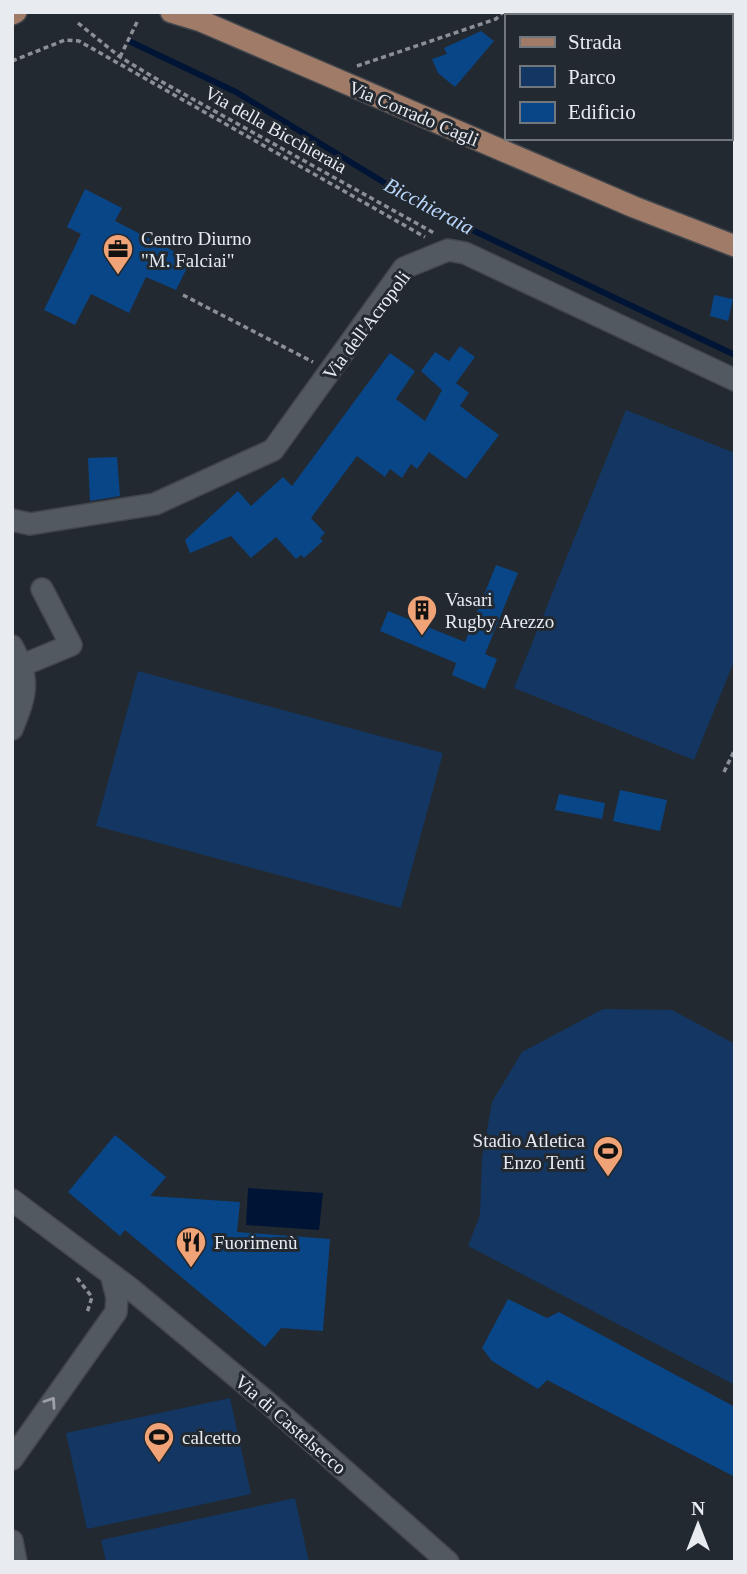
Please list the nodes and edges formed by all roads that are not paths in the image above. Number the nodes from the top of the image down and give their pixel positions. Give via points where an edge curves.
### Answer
1 (171, 12) edge
2 (193, 17) edge
3 (735, 246) edge
4 (735, 380) edge
5 (12, 520) edge
6 (42, 589) dead end
7 (12, 646) edge
8 (24, 667) junction
9 (12, 729) edge
10 (12, 1200) edge
11 (111, 1274) junction
12 (116, 1312) junction
13 (162, 1314) junction
14 (12, 1459) edge
15 (12, 1541) edge
16 (16, 1562) edge
17 (448, 1562) edge

1 - 2 main road, Via Corrado Cagli
2 - 3 main road, Via Corrado Cagli
4 - 5 street, Via dell'Acropoli via 456,252 404,268 273,450 155,504 30,524
6 - 8 street via 71,645
7 - 8 street
8 - 9 street via 26,688
10 - 11 street, Via di Castelsecco
11 - 12 street
11 - 13 street, Via di Castelsecco
12 - 13 street via 137,1307
14 -> 12 street
13 - 17 street, Via di Castelsecco
15 - 16 street

